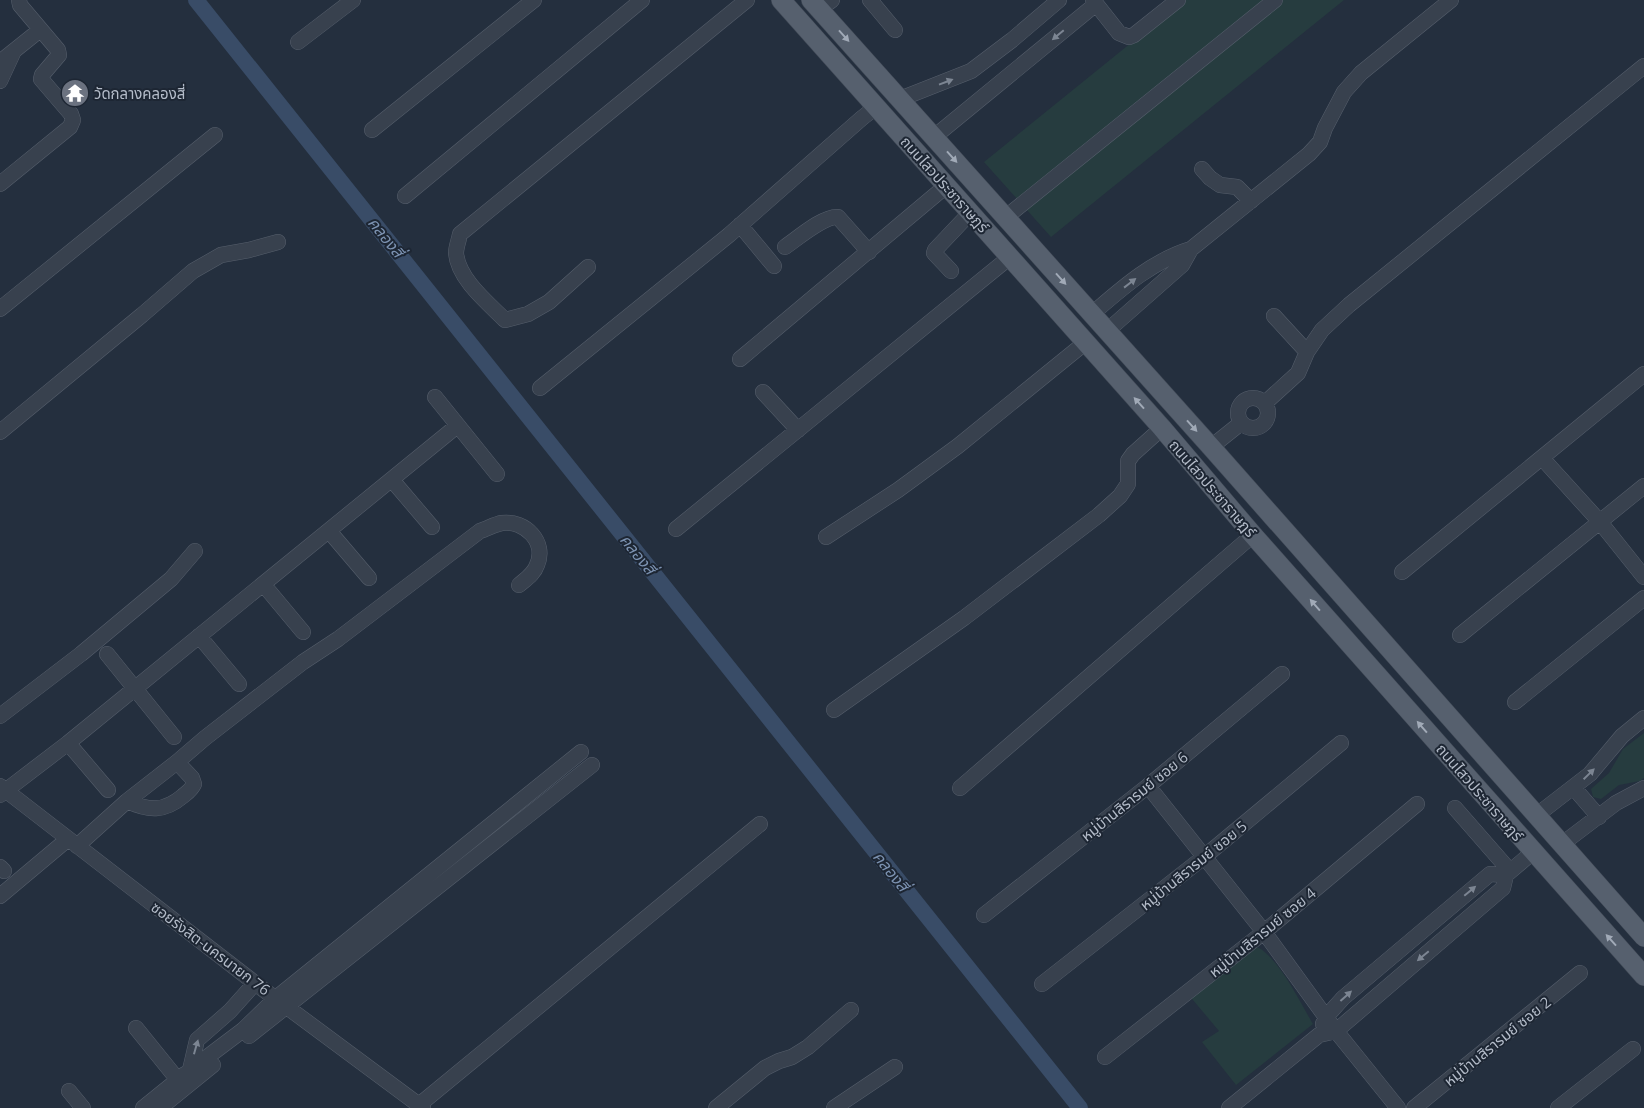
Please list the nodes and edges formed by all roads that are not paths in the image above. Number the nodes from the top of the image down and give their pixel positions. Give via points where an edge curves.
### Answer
1 (19, 0) edge
2 (352, 0) edge
3 (534, 0) edge
4 (642, 0) edge
5 (747, 0) edge
6 (781, 0) edge
7 (870, 0) edge
8 (1059, 0) edge
9 (1178, 0) edge
10 (1275, 0) edge
11 (1451, 0) edge
12 (1094, 2) edge
13 (821, 3) edge
14 (40, 30) junction
15 (895, 30) dead end
16 (1012, 40) junction
17 (298, 42) dead end
18 (13, 52) junction
19 (1028, 60) junction
20 (0, 62) edge
21 (1644, 66) edge
22 (0, 81) edge
23 (900, 99) junction
24 (876, 107) junction
25 (372, 130) dead end
26 (215, 134) dead end
27 (934, 137) junction
28 (1202, 169) dead end
29 (0, 184) edge
30 (946, 186) junction
31 (404, 196) dead end
32 (1251, 201) junction
33 (970, 213) junction
34 (1006, 218) junction
35 (740, 225) junction
36 (278, 242) dead end
37 (785, 247) dead end
38 (1191, 249) junction
39 (869, 252) junction
40 (1010, 257) junction
41 (774, 266) dead end
42 (588, 267) dead end
43 (951, 271) dead end
44 (0, 309) edge
45 (1092, 314) junction
46 (1274, 316) dead end
47 (1107, 330) junction
48 (1086, 342) junction
49 (1308, 352) junction
50 (740, 358) dead end
51 (1644, 374) edge
52 (540, 388) dead end
53 (763, 392) dead end
54 (435, 397) dead end
55 (1265, 403) junction
56 (1241, 423) junction
57 (457, 426) junction
58 (1162, 428) junction
59 (798, 430) junction
60 (0, 432) edge
61 (1211, 447) junction
62 (1542, 458) junction
63 (497, 474) dead end
64 (392, 480) junction
65 (1644, 486) edge
66 (1600, 522) junction
67 (432, 527) dead end
68 (676, 529) dead end
69 (329, 531) junction
70 (1253, 535) junction
71 (826, 537) dead end
72 (195, 551) dead end
73 (1402, 572) dead end
74 (1644, 577) edge
75 (369, 578) dead end
76 (263, 584) junction
77 (519, 585) dead end
78 (1644, 598) edge
79 (303, 632) dead end
80 (1460, 635) dead end
81 (199, 636) junction
82 (107, 654) dead end
83 (1282, 674) dead end
84 (239, 684) dead end
85 (1424, 687) junction
86 (134, 689) junction
87 (1515, 702) dead end
88 (1404, 706) junction
89 (834, 710) dead end
90 (0, 716) edge
91 (1644, 718) edge
92 (174, 737) dead end
93 (68, 743) junction
94 (1341, 743) dead end
95 (582, 752) dead end
96 (177, 762) junction
97 (592, 765) dead end
98 (1148, 786) junction
99 (960, 788) dead end
100 (1574, 788) junction
101 (1644, 788) edge
102 (108, 790) dead end
103 (2, 791) edge
104 (128, 801) junction
105 (1417, 804) dead end
106 (1455, 808) dead end
107 (1537, 815) junction
108 (1599, 817) junction
109 (760, 824) dead end
110 (73, 842) junction
111 (1562, 844) junction
112 (1533, 852) junction
113 (1204, 857) junction
114 (1508, 873) junction
115 (0, 896) edge
116 (984, 914) dead end
117 (1437, 919) junction
118 (1264, 932) junction
119 (1450, 934) junction
120 (1644, 937) edge
121 (1385, 963) junction
122 (1580, 973) dead end
123 (1644, 976) edge
124 (1397, 978) junction
125 (255, 983) junction
126 (1042, 984) dead end
127 (281, 1002) junction
128 (851, 1010) dead end
129 (1326, 1016) junction
130 (136, 1028) dead end
131 (1336, 1031) junction
132 (1319, 1035) junction
133 (1633, 1049) dead end
134 (1105, 1057) dead end
135 (894, 1067) dead end
136 (184, 1075) junction
137 (69, 1091) dead end
138 (421, 1107) edge
139 (83, 1108) edge
140 (143, 1108) edge
141 (160, 1108) edge
142 (716, 1108) edge
143 (834, 1108) edge
144 (1229, 1108) edge
145 (1398, 1108) edge
146 (1414, 1108) edge
147 (1558, 1108) edge

1 - 14 street
2 - 17 street
3 - 25 street
4 - 31 street
5 - 42 street via 460,234 456,252 459,269 505,320 528,314 549,302
6 - 24 main road, ถนนไสวประชาราษฎร์
7 - 15 street
8 - 16 street
9 - 12 street via 1129,37 1119,33
10 - 34 street
11 - 32 street via 1361,73 1344,92 1320,142
12 -> 19 street
13 -> 23 main road, ถนนไสวประชาราษฎร์
14 - 18 street
14 - 29 street via 59,53 41,79 73,120 70,127
16 - 19 street
23 -> 16 street via 965,75
18 - 20 street
18 - 22 street
19 - 27 street
21 - 49 street via 1349,305 1322,330
23 - 27 main road, ถนนไสวประชาราษฎร์
24 - 30 main road, ถนนไสวประชาราษฎร์
24 - 35 street
26 - 44 street
27 -> 34 main road, ถนนไสวประชาราษฎร์
28 - 32 street via 1220,185 1237,187
30 - 33 main road, ถนนไสวประชาราษฎร์
30 - 39 street
32 - 38 street
33 - 40 main road, ถนนไสวประชาราษฎร์
33 - 43 street via 934,253
34 -> 45 main road, ถนนไสวประชาราษฎร์
35 - 41 street
35 - 52 street
36 - 60 street via 220,255 193,271
37 - 39 street via 824,220 838,217
45 -> 38 street via 1146,270
38 - 47 street via 1182,265
39 - 50 street
40 - 48 main road, ถนนไสวประชาราษฎร์
40 - 59 street
45 - 47 main road, ถนนไสวประชาราษฎร์
46 - 49 street
47 -> 61 main road, ถนนไสวประชาราษฎร์
58 -> 48 main road, ถนนไสวประชาราษฎร์
48 - 71 street via 958,446
49 - 55 street via 1298,373
51 - 62 street
53 - 59 street
54 - 57 street
55 - 56 street via 1254,397 1243,401 1238,412
55 - 56 street via 1269,414 1263,424 1252,428
56 - 61 street
57 - 63 street
57 - 64 street
58 - 70 main road, ถนนไสวประชาราษฎร์
58 - 89 street via 1128,461 1128,484 1113,503 964,618
59 - 68 street
61 - 85 main road, ถนนไสวประชาราษฎร์
62 - 66 street
62 - 73 street
64 - 67 street
64 - 69 street
65 - 66 street
66 - 74 street
66 - 80 street
69 - 75 street
69 - 76 street
88 -> 70 main road, ถนนไสวประชาราษฎร์
70 - 99 street
72 - 90 street via 172,579
76 - 79 street
76 - 81 street
77 - 96 street via 538,564 538,545 532,533 514,524 501,523 480,531 303,662
78 - 87 street
81 - 84 street
81 - 86 street
82 - 86 street
83 - 98 street, หมู่บ้านสิรารมย์ ซอย 6
85 - 88 main road
85 - 107 main road, ถนนไสวประชาราษฎร์
86 - 92 street
86 - 93 street
112 -> 88 main road, ถนนไสวประชาราษฎร์
100 -> 91 street via 1622,736
93 - 102 street
93 - 103 street
94 - 113 street, หมู่บ้านสิรารมย์ ซอย 5
95 - 127 street
96 - 104 street
96 - 104 street via 194,784 179,800 160,809
97 - 127 street
98 - 113 street
98 - 116 street, หมู่บ้านสิรารมย์ ซอย 6
100 - 107 street
100 - 108 street
101 - 108 street via 1616,803
103 - 110 street, ซอยรังสิต-นครนายก 76
104 - 110 street
105 - 118 street, หมู่บ้านสิรารมย์ ซอย 4
106 - 114 street
107 - 111 main road, ถนนไสวประชาราษฎร์
108 - 111 street
109 - 138 street
110 - 115 street
110 - 125 street, ซอยรังสิต-นครนายก 76
111 - 120 main road, ถนนไสวประชาราษฎร์
112 - 114 street
123 -> 112 main road, ถนนไสวประชาราษฎร์
113 - 118 street
113 - 126 street, หมู่บ้านสิรารมย์ ซอย 5
117 -> 114 street via 1490,874
114 - 119 street via 1503,888
117 - 119 street
117 - 121 street
118 - 129 street
118 - 134 street, หมู่บ้านสิรารมย์ ซอย 4
119 -> 124 street
121 - 124 street
129 -> 121 street
122 - 146 street, หมู่บ้านสิรารมย์ ซอย 2
124 - 131 street
125 - 127 street, ซอยรังสิต-นครนายก 76
136 -> 125 street via 197,1040
127 - 136 street
127 - 138 street, ซอยรังสิต-นครนายก 76
127 - 141 street
128 - 142 street via 808,1047 765,1068
129 - 131 street
129 - 132 street
130 - 136 street
131 - 132 street
131 - 145 street
132 - 144 street
133 - 147 street
135 - 143 street
136 - 140 street
137 - 139 street

